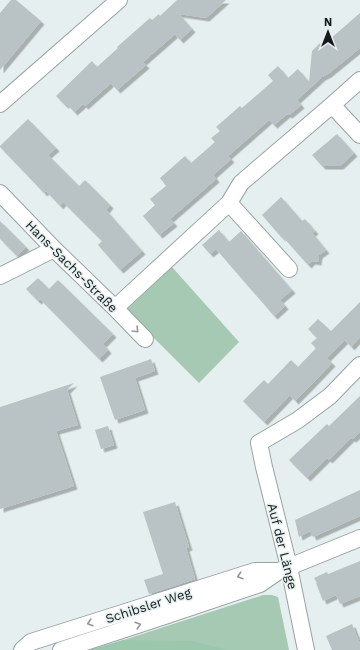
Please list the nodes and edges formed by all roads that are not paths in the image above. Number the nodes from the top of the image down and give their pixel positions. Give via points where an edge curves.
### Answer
1 (118, 0) edge
2 (360, 80) edge
3 (0, 104) edge
4 (332, 105) junction
5 (360, 135) edge
6 (0, 193) edge
7 (229, 203) junction
8 (54, 249) junction
9 (289, 269) dead end
10 (0, 276) edge
11 (115, 308) junction
12 (145, 339) dead end
13 (360, 365) edge
14 (360, 538) edge
15 (284, 569) junction
16 (22, 650) edge
17 (61, 650) edge
18 (306, 650) edge

1 - 3 street
2 - 4 street
4 - 5 street
4 - 7 street via 241,183
6 - 8 street, Hans-Sachs-Straße
7 - 9 street
7 - 11 street
8 - 10 street
8 - 11 street, Hans-Sachs-Straße
11 -> 12 street, Hans-Sachs-Straße
13 - 15 street, Auf der Länge via 330,396 298,420 259,443
14 - 15 street, Schibsler Weg
15 -> 16 street, Schibsler Weg via 255,571 31,642
17 -> 15 street, Schibsler Weg via 260,584
15 - 18 street, Auf der Länge

